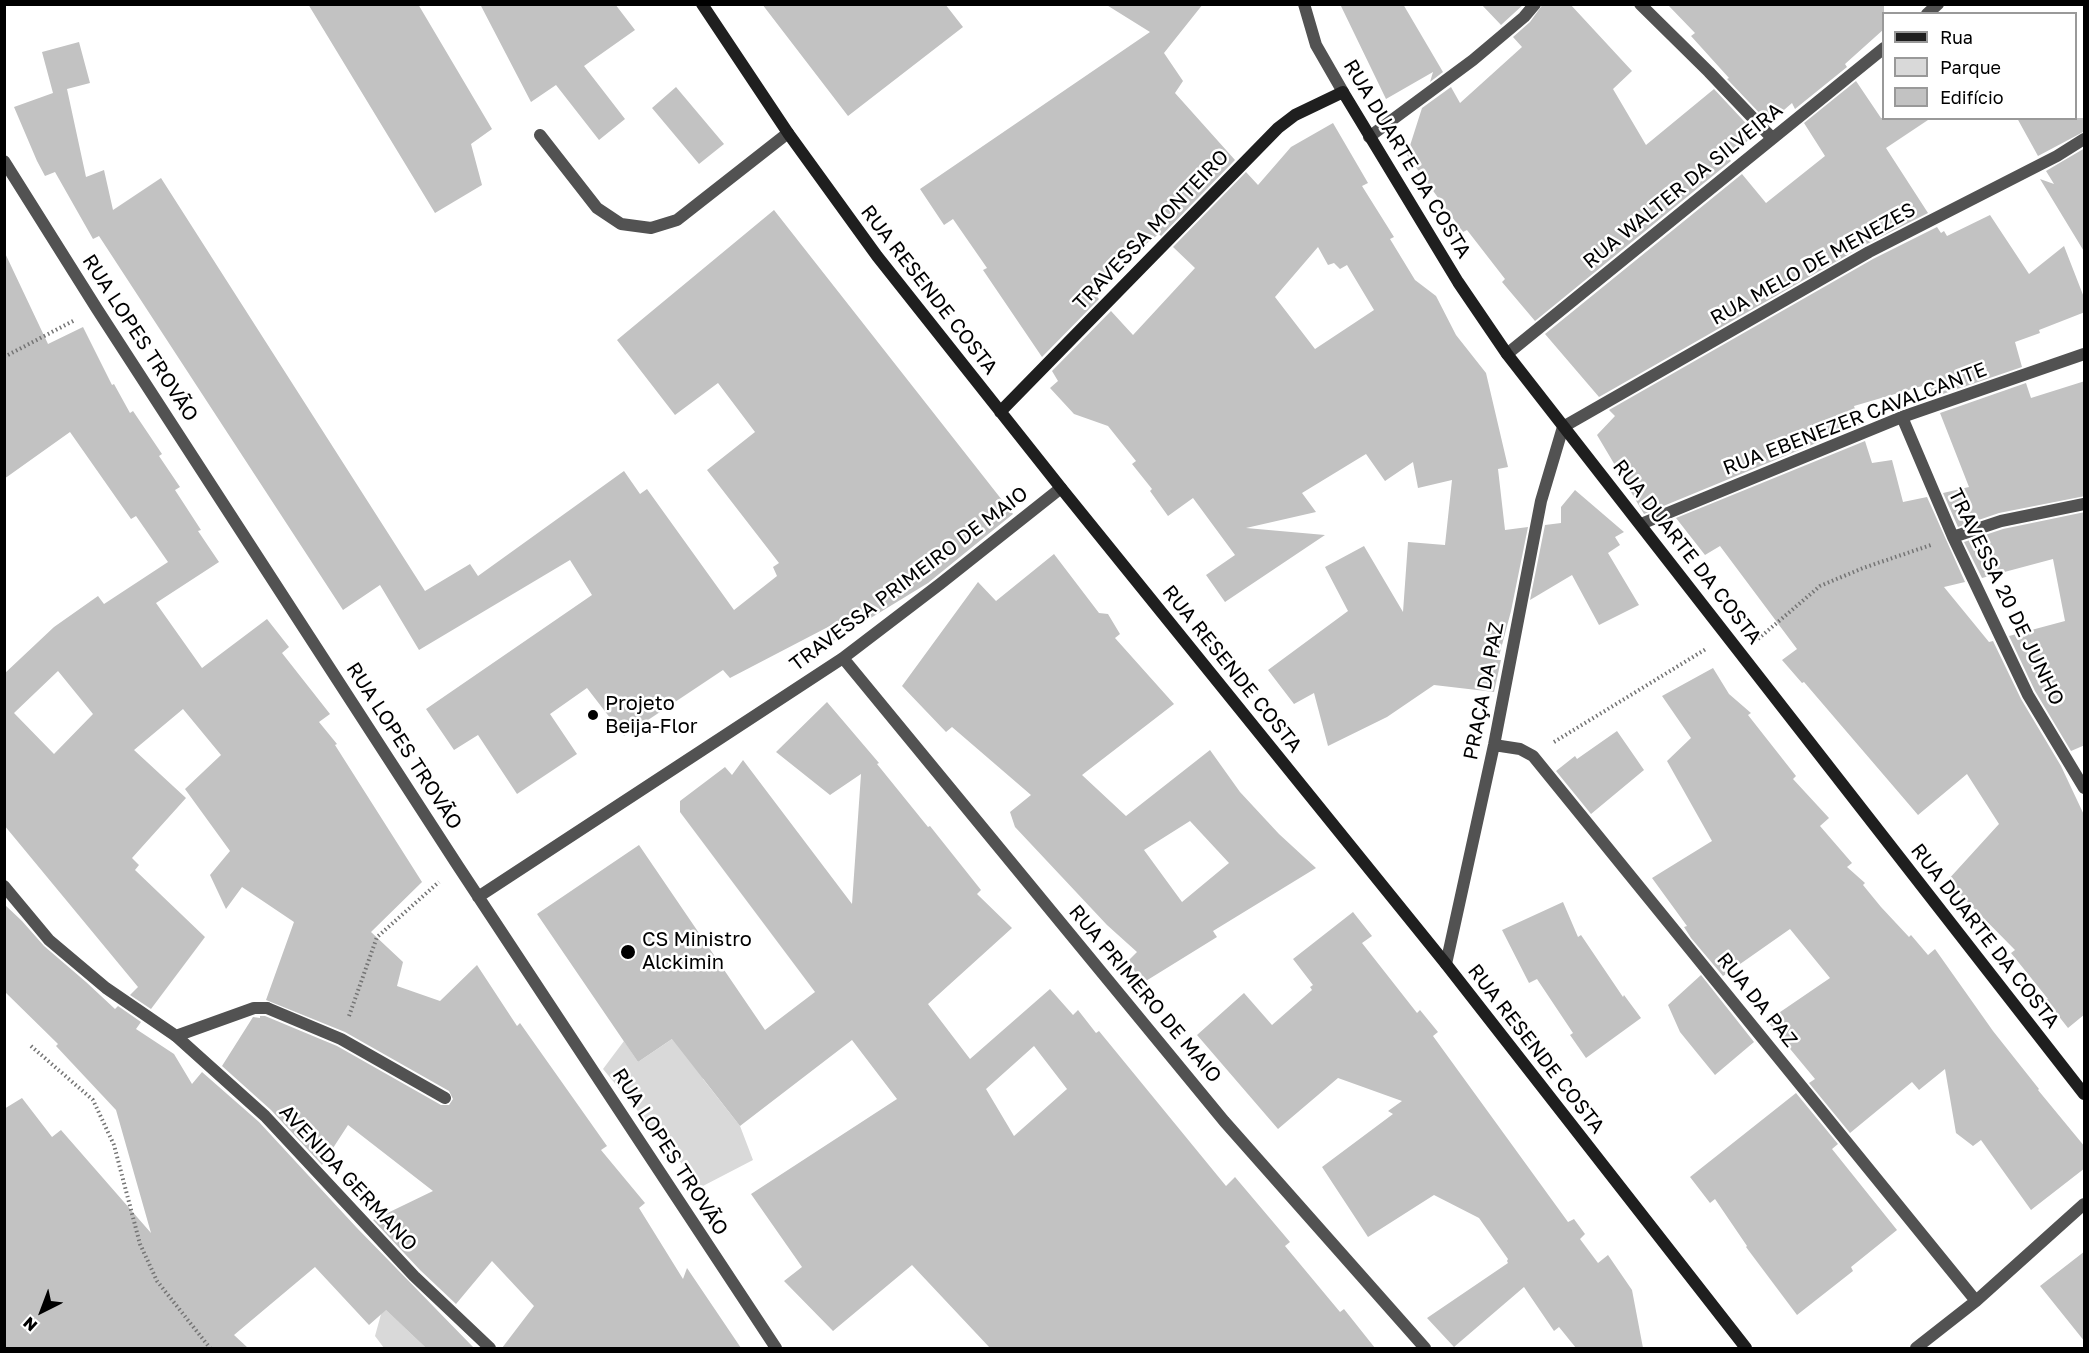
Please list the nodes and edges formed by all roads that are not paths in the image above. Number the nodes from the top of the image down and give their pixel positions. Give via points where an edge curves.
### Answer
1 (702, 4) edge
2 (1304, 4) edge
3 (1535, 4) edge
4 (1640, 4) edge
5 (1882, 50) edge
6 (1343, 92) junction
7 (788, 133) junction
8 (540, 135) dead end
9 (1369, 137) junction
10 (1772, 138) junction
11 (2085, 139) edge
12 (4, 161) edge
13 (1507, 354) junction
14 (2085, 354) edge
15 (1000, 412) junction
16 (1902, 417) junction
17 (1563, 427) junction
18 (1060, 488) junction
19 (2085, 504) edge
20 (1641, 524) junction
21 (1953, 537) junction
22 (843, 658) junction
23 (1494, 745) junction
24 (2085, 788) edge
25 (4, 886) edge
26 (478, 897) junction
27 (1446, 964) junction
28 (176, 1036) junction
29 (2085, 1094) edge
30 (445, 1098) dead end
31 (2085, 1204) edge
32 (1976, 1302) junction
33 (490, 1348) edge
34 (776, 1348) edge
35 (1425, 1348) edge
36 (1746, 1348) edge
37 (1916, 1348) edge

1 - 7 main road, RUA RESENDE COSTA
2 - 6 street, RUA DUARTE DA COSTA via 1316,45
3 - 9 street via 1473,60
4 - 10 street
5 - 10 street, RUA WALTER DA SILVEIRA
6 - 9 main road, RUA DUARTE DA COSTA
6 - 15 main road, TRAVESSA MONTEIRO via 1295,115 1278,128
7 - 8 street via 677,220 651,228 621,224 597,207
7 - 15 main road, RUA RESENDE COSTA via 877,256
9 - 13 main road, RUA DUARTE DA COSTA
10 - 13 street, RUA WALTER DA SILVEIRA
11 - 17 street, RUA MELO DE MENEZES via 1869,252
12 - 26 street, RUA LOPES TROVÃO
13 - 17 main road, RUA DUARTE DA COSTA
14 - 16 street, RUA EBENEZER CAVALCANTE
15 - 18 main road, RUA RESENDE COSTA
16 - 20 street, RUA EBENEZER CAVALCANTE
16 - 21 street, TRAVESSA 20 DE JUNHO
17 - 20 main road, RUA DUARTE DA COSTA
17 - 23 street, PRAÇA DA PAZ via 1541,501
18 - 22 street, TRAVESSA PRIMEIRO DE MAIO
18 - 27 main road, RUA RESENDE COSTA
19 - 21 street via 2001,521
20 - 29 main road, RUA DUARTE DA COSTA
21 - 24 street, TRAVESSA 20 DE JUNHO via 2028,695
22 - 26 street, TRAVESSA PRIMEIRO DE MAIO
22 - 35 street, RUA PRIMERO DE MAIO via 1224,1121
23 - 27 street, PRAÇA DA PAZ
23 - 32 street, RUA DA PAZ via 1520,749 1533,756
25 - 28 street, AVENIDA GERMANO via 49,940 106,988
26 - 34 street, RUA LOPES TROVÃO
27 - 36 main road, RUA RESENDE COSTA
28 - 30 street via 254,1008 267,1008 340,1039
28 - 33 street, AVENIDA GERMANO via 265,1116 414,1276
31 - 32 street
32 - 37 street

